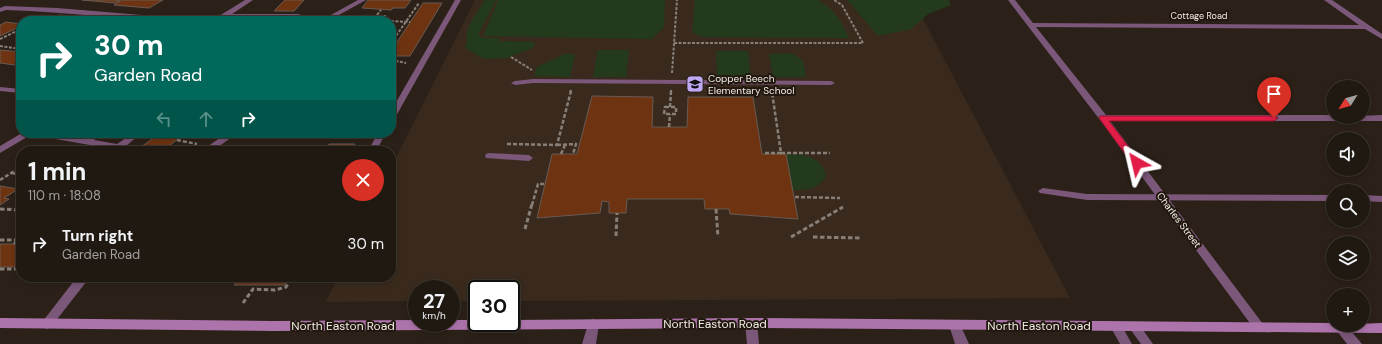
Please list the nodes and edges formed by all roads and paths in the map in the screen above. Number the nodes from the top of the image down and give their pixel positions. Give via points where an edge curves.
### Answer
1 (250, 0) edge
2 (364, 0) edge
3 (458, 0) edge
4 (677, 0) edge
5 (834, 0) edge
6 (1011, 0) edge
7 (1327, 0) edge
8 (419, 3) dead end
9 (0, 10) edge
10 (381, 10) dead end
11 (414, 10) junction
12 (418, 10) dead end
13 (130, 16) edge
14 (223, 16) joint
15 (298, 16) edge
16 (333, 16) edge
17 (368, 16) edge
18 (377, 16) junction
19 (385, 16) edge
20 (396, 22) edge
21 (406, 22) junction
22 (410, 22) dead end
23 (1031, 25) junction
24 (1367, 27) junction
25 (16, 32) edge
26 (396, 35) joint
27 (402, 35) dead end
28 (1382, 37) edge
29 (0, 40) edge
30 (674, 43) junction
31 (0, 46) edge
32 (16, 48) edge
33 (511, 57) dead end
34 (396, 61) edge
35 (406, 63) dead end
36 (535, 72) dead end
37 (573, 82) junction
38 (672, 82) junction
39 (515, 83) dead end
40 (770, 83) junction
41 (831, 83) dead end
42 (0, 89) edge
43 (16, 91) edge
44 (670, 107) junction
45 (396, 109) edge
46 (670, 114) junction
47 (1103, 118) junction
48 (1382, 118) edge
49 (669, 127) dead end
50 (20, 138) edge
51 (69, 138) edge
52 (91, 138) edge
53 (131, 138) edge
54 (223, 138) edge
55 (177, 140) dead end
56 (87, 141) junction
57 (504, 145) dead end
58 (556, 145) junction
59 (565, 145) junction
60 (114, 146) edge
61 (120, 146) edge
62 (197, 146) edge
63 (208, 146) edge
64 (0, 150) edge
65 (765, 153) dead end
66 (781, 153) junction
67 (830, 153) dead end
68 (561, 154) dead end
69 (573, 154) dead end
70 (489, 156) dead end
71 (529, 158) dead end
72 (16, 170) edge
73 (11, 173) junction
74 (16, 174) edge
75 (0, 180) edge
76 (545, 184) dead end
77 (1043, 191) dead end
78 (795, 197) dead end
79 (1162, 197) junction
80 (840, 198) dead end
81 (1326, 198) edge
82 (1370, 198) edge
83 (1382, 199) edge
84 (843, 207) dead end
85 (0, 209) edge
86 (716, 209) dead end
87 (16, 210) edge
88 (617, 213) dead end
89 (525, 229) dead end
90 (616, 236) dead end
91 (718, 237) dead end
92 (791, 237) dead end
93 (813, 238) dead end
94 (861, 238) dead end
95 (0, 240) edge
96 (16, 240) edge
97 (0, 269) edge
98 (16, 270) edge
99 (80, 282) edge
100 (289, 282) edge
101 (244, 303) dead end
102 (0, 323) edge
103 (751, 323) junction
104 (47, 324) junction
105 (593, 324) junction
106 (955, 325) junction
107 (1116, 326) junction
108 (1134, 326) junction
109 (1259, 327) junction
110 (1326, 327) edge
111 (1370, 328) edge
112 (1382, 328) edge
113 (1344, 332) edge
114 (589, 344) edge
115 (753, 344) edge
116 (962, 344) edge
117 (1126, 344) edge
118 (1147, 344) edge
119 (1355, 344) edge

1 - 14 street
2 - 16 lane
3 - 45 lane
4 - 30 path
5 - 30 path via 842,5 863,43
6 - 23 street, Charles Street
7 - 24 street
8 - 11 path
9 - 13 lane via 57,10
10 - 18 path
11 - 12 path
11 - 21 path
14 - 15 street
17 - 18 path
18 - 19 path
20 - 21 path
21 - 22 path
21 - 26 path
23 - 24 street, Cottage Road
23 - 47 street, Charles Street
24 - 28 street
25 - 29 path
26 - 27 path
30 - 38 path
31 - 32 path
33 - 36 path
34 - 35 path
37 - 38 lane
37 - 39 lane
37 - 58 path
38 - 40 lane
38 - 44 path
40 - 41 lane
40 - 66 path
42 - 43 lane
44 - 46 path via 665,107 664,114
44 - 46 path via 676,107 676,114
46 - 49 path
47 - 48 street
47 - 79 street, Charles Street
50 - 64 street
51 - 56 lane
52 - 56 lane
53 - 61 lane
54 - 63 street
55 - 62 path
56 - 60 lane
57 - 58 path
58 - 59 path
59 - 68 path
59 - 69 path via 576,144
65 - 66 path
66 - 67 path
70 - 71 lane
72 - 73 path
73 - 74 path
73 - 75 path
76 - 89 path via 538,184
77 - 79 lane via 1087,197
78 - 80 path
79 - 81 lane
79 - 109 street, Charles Street
82 - 83 lane
84 - 92 path
85 - 87 path
86 - 91 path
88 - 90 path
93 - 94 path
95 - 96 path
97 - 98 path
99 - 104 street
100 - 101 path via 286,287 275,290 253,289
102 - 104 main road, North Easton Road
103 - 105 main road, North Easton Road
103 - 106 main road, North Easton Road
103 - 115 lane
104 - 105 main road, North Easton Road via 332,327
105 - 114 street
106 - 107 main road, North Easton Road
106 - 116 street
107 - 108 main road, North Easton Road
107 - 117 lane
108 - 109 main road, North Easton Road
108 - 118 lane
109 - 110 main road, North Easton Road
111 - 112 main road, North Easton Road
113 - 119 street

